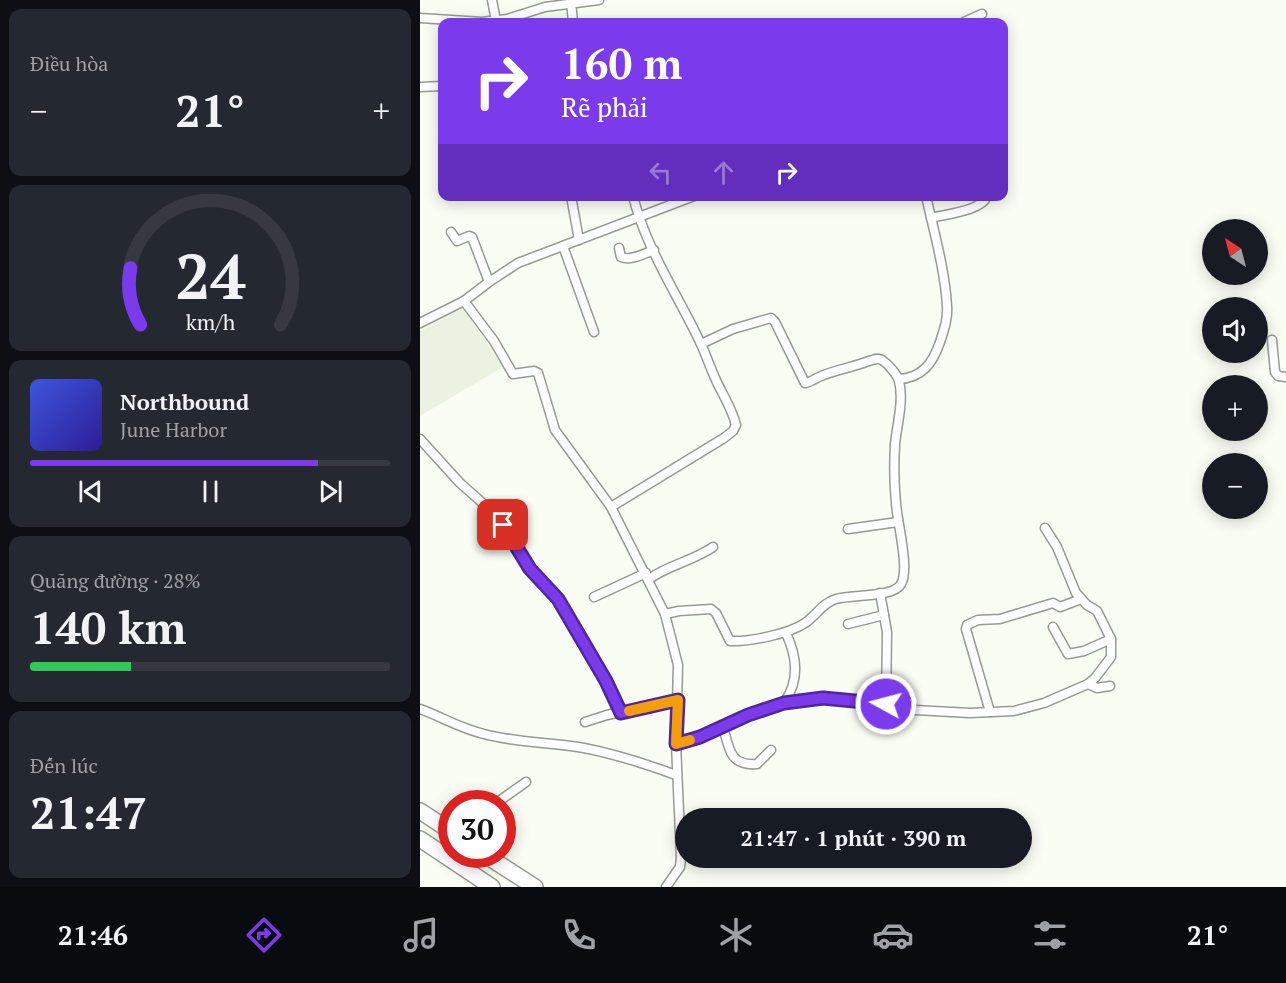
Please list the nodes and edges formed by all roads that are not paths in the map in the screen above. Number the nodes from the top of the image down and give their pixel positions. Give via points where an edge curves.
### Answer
1 (492, 0) edge
2 (599, 0) edge
3 (553, 3) edge
4 (571, 3) junction
5 (981, 14) dead end
6 (420, 18) edge
7 (495, 18) edge
8 (506, 18) edge
9 (573, 18) edge
10 (972, 18) edge
11 (438, 19) edge
12 (438, 86) edge
13 (420, 87) edge
14 (572, 201) edge
15 (634, 201) edge
16 (681, 201) edge
17 (927, 201) edge
18 (985, 201) edge
19 (638, 217) junction
20 (931, 218) junction
21 (451, 232) dead end
22 (579, 240) junction
23 (563, 246) junction
24 (619, 248) dead end
25 (654, 250) junction
26 (489, 282) junction
27 (464, 301) junction
28 (420, 323) edge
29 (594, 332) dead end
30 (1272, 339) dead end
31 (701, 344) junction
32 (1286, 377) edge
33 (898, 379) junction
34 (420, 440) edge
35 (611, 507) junction
36 (898, 522) junction
37 (1045, 528) dead end
38 (848, 529) dead end
39 (713, 547) dead end
40 (647, 576) junction
41 (880, 593) junction
42 (594, 597) dead end
43 (1081, 599) junction
44 (666, 614) junction
45 (884, 615) junction
46 (848, 624) dead end
47 (1053, 627) dead end
48 (786, 633) junction
49 (1111, 639) junction
50 (1088, 684) junction
51 (1110, 686) dead end
52 (678, 700) junction
53 (784, 703) junction
54 (886, 704) junction
55 (420, 708) edge
56 (990, 712) junction
57 (621, 713) junction
58 (585, 722) dead end
59 (723, 726) junction
60 (676, 744) junction
61 (771, 750) dead end
62 (676, 774) junction
63 (526, 782) dead end
64 (515, 790) edge
65 (420, 811) edge
66 (438, 823) edge
67 (420, 839) edge
68 (505, 868) edge
69 (492, 887) edge
70 (535, 887) edge
71 (666, 887) edge

1 - 7 street
2 - 4 street
3 - 4 street
3 - 8 street
4 - 9 street
5 - 10 street
6 - 11 street
12 - 13 street
14 - 22 street
15 - 19 street
16 - 19 street
17 - 20 street
18 - 20 street via 979,207
19 - 22 street
19 - 25 street
20 - 33 street via 948,307 945,331 930,363 915,377
21 - 26 street via 457,241 472,237
22 - 23 street
23 - 26 street via 518,263
23 - 29 street
24 - 25 street via 624,259
25 - 31 street
26 - 27 street
27 - 28 street
27 - 35 street via 513,374 538,373 555,430
30 - 32 street via 1275,372
31 - 33 street via 771,318 805,383 879,358
31 - 35 street via 733,414 733,431
33 - 36 street
34 - 57 street via 503,525 530,569 558,599
35 - 40 street
36 - 38 street
36 - 41 street via 903,579 894,591
37 - 43 street
39 - 40 street
40 - 42 street
40 - 44 street
41 - 45 street
41 - 48 street via 831,601 806,623
43 - 49 street via 1097,612
43 - 56 street via 1060,607 1053,603 967,625
44 - 48 street via 711,609 731,641
44 - 52 street via 678,665
45 - 46 street
45 - 54 street
47 - 49 street via 1068,654
48 - 53 street via 796,673
49 - 50 street via 1111,657
50 - 51 street via 1097,688
50 - 56 street via 1030,708
52 - 57 street
52 - 60 street
53 - 54 street via 823,698
53 - 59 street
54 - 56 street via 915,711
55 - 62 street via 480,734 581,747
57 - 58 street
59 - 60 street
59 - 61 street via 735,759 757,764
60 - 62 street
62 - 71 street via 681,857 680,867
63 - 64 street
65 - 66 highway
67 - 69 highway
68 - 70 highway

